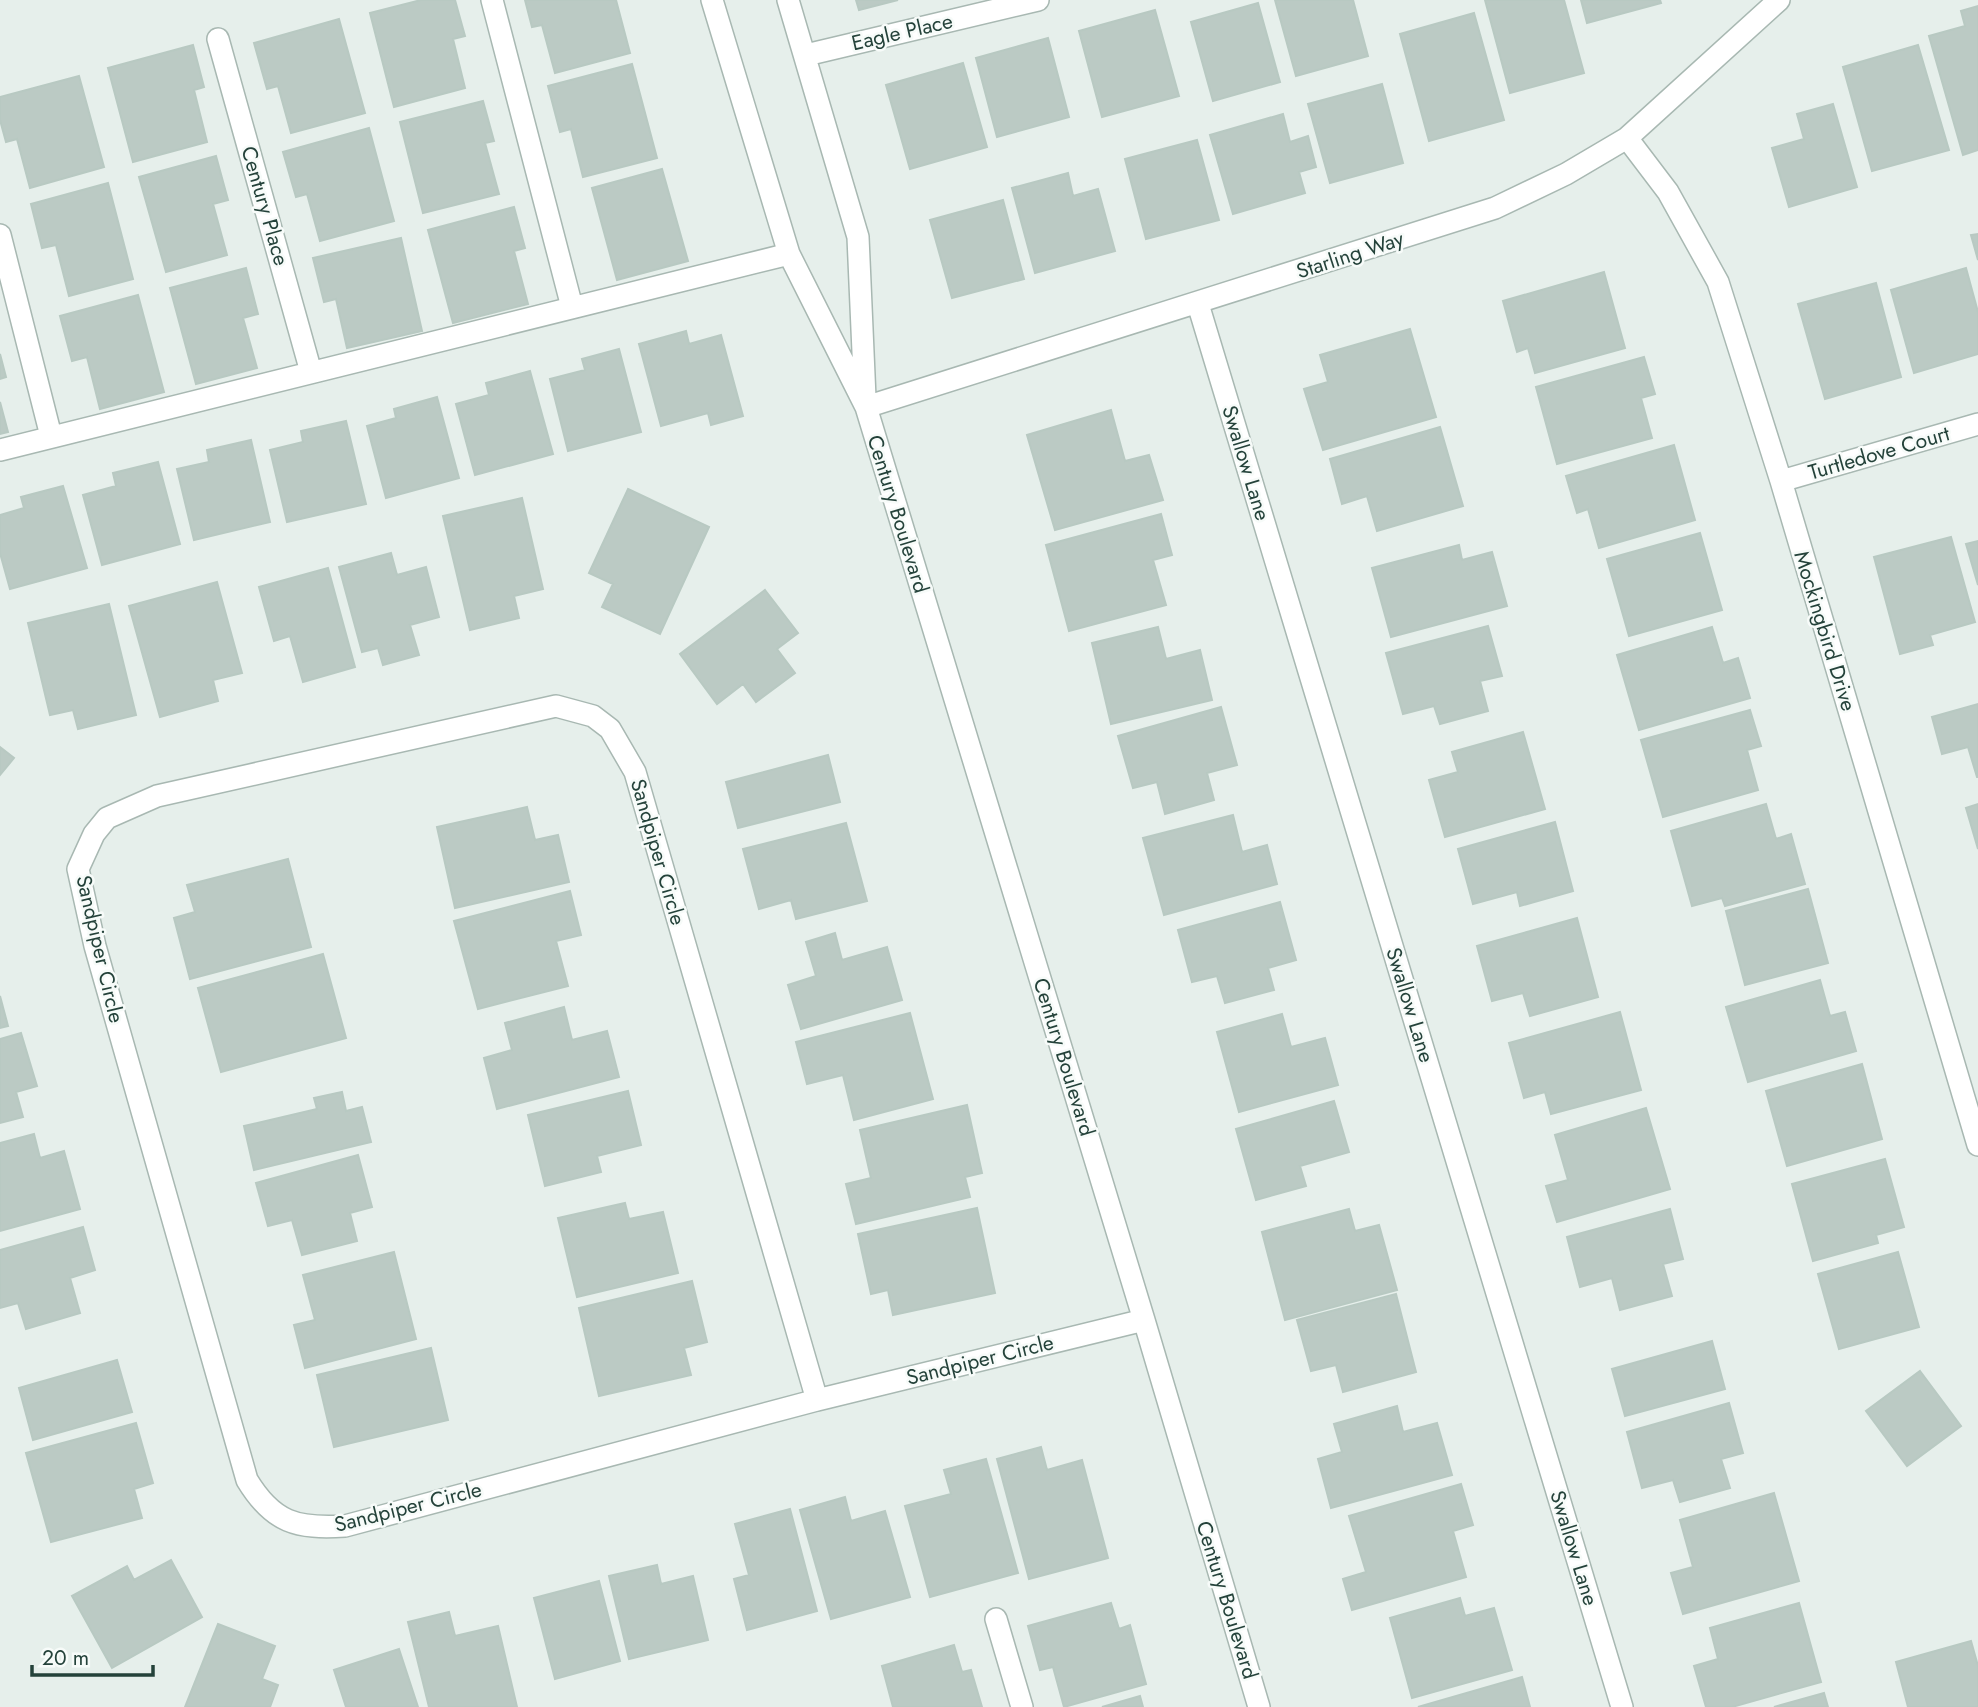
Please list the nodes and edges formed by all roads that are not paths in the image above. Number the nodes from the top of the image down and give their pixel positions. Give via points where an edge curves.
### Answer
1 (492, 0) edge
2 (712, 0) edge
3 (788, 0) edge
4 (1038, 0) edge
5 (1779, 0) edge
6 (218, 39) dead end
7 (806, 55) junction
8 (1627, 138) junction
9 (0, 235) edge
10 (789, 254) junction
11 (1198, 304) junction
12 (572, 307) junction
13 (311, 372) junction
14 (866, 407) junction
15 (1978, 424) edge
16 (51, 436) junction
17 (0, 450) edge
18 (1781, 481) junction
19 (1978, 1145) edge
20 (1144, 1320) junction
21 (817, 1400) junction
22 (996, 1619) dead end
23 (1022, 1707) edge
24 (1259, 1707) edge
25 (1622, 1707) edge

1 - 12 street
2 - 10 street, Century Boulevard
3 - 7 street, Century Boulevard
4 - 7 street, Eagle Place
5 - 8 street, Starling Way
6 - 13 street, Century Place
7 - 14 street, Century Boulevard via 858,237
8 - 11 street, Starling Way via 1495,208
8 - 18 street, Mockingbird Drive via 1668,192 1718,282
9 - 16 street
10 - 12 street
10 - 14 street, Century Boulevard
11 - 14 street, Starling Way
11 - 25 street, Swallow Lane
12 - 13 street
13 - 16 street
14 - 20 street, Century Boulevard
15 - 18 street, Turtledove Court
16 - 17 street
18 - 19 street, Mockingbird Drive
20 - 21 street, Sandpiper Circle
20 - 24 street, Century Boulevard
21 - 21 street, Sandpiper Circle via 635,772 610,729 593,716 556,706 157,796 107,818 94,834 78,869 95,946 247,1480 258,1499 292,1524 345,1526
22 - 23 street

